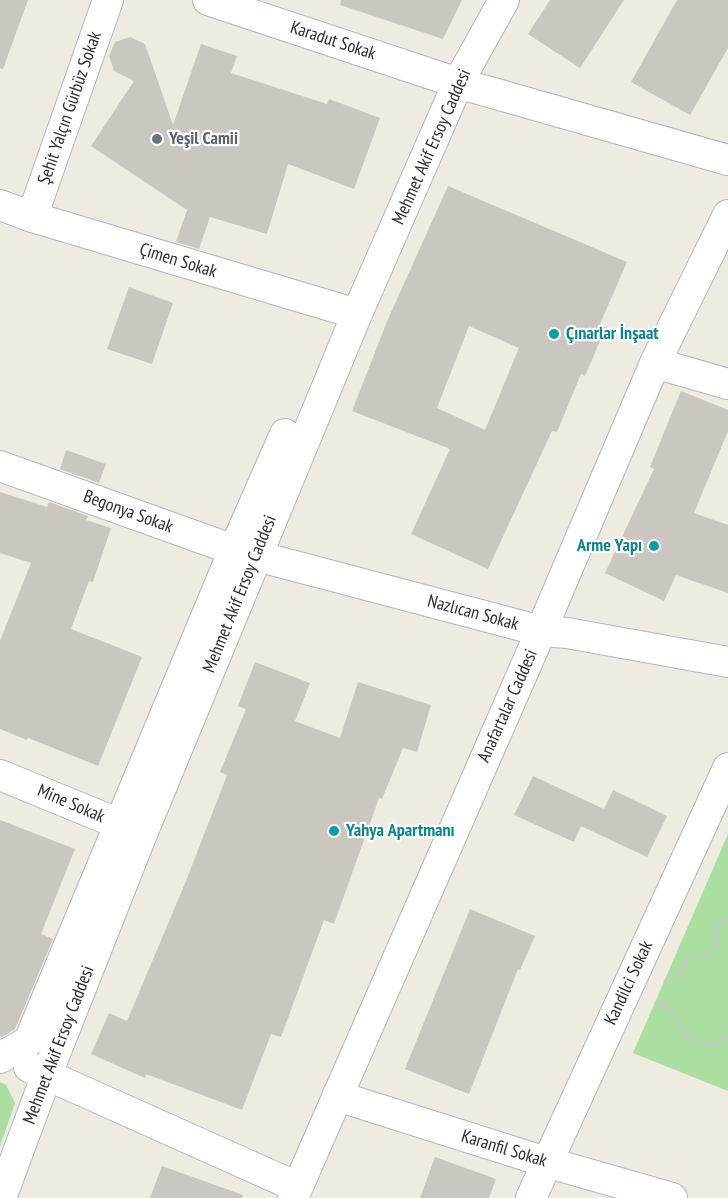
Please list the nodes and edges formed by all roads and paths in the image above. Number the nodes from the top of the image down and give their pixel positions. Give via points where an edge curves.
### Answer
1 (108, 0) edge
2 (208, 0) edge
3 (484, 0) edge
4 (504, 0) edge
5 (450, 80) junction
6 (728, 160) edge
7 (0, 205) edge
8 (728, 215) edge
9 (32, 217) junction
10 (349, 312) junction
11 (655, 363) junction
12 (728, 384) edge
13 (0, 466) edge
14 (245, 553) junction
15 (541, 631) junction
16 (728, 662) edge
17 (728, 768) edge
18 (0, 775) edge
19 (131, 829) junction
20 (728, 919) edge
21 (664, 982) dead end
22 (655, 1002) dead end
23 (727, 1037) edge
24 (1, 1057) edge
25 (47, 1074) junction
26 (338, 1094) junction
27 (546, 1162) junction
28 (295, 1192) edge
29 (1, 1198) edge
30 (531, 1198) edge
31 (672, 1198) edge

1 - 9 street, Şehit Yalçın Gürbüz Sokak
2 - 5 street, Karadut Sokak
3 - 5 street, Mehmet Akif Ersoy Caddesi
4 - 5 street, Mehmet Akif Ersoy Caddesi
5 - 6 street, Karadut Sokak
5 - 10 street, Mehmet Akif Ersoy Caddesi
7 - 9 street, Çimen Sokak
8 - 11 street, Anafartalar Caddesi
9 - 10 street, Çimen Sokak
10 - 14 street, Mehmet Akif Ersoy Caddesi
11 - 12 street
11 - 15 street, Anafartalar Caddesi
13 - 14 street, Begonya Sokak
14 - 15 street, Nazlıcan Sokak
14 - 19 street, Mehmet Akif Ersoy Caddesi
15 - 16 street, Nazlıcan Sokak
15 - 26 street, Anafartalar Caddesi
17 - 27 street, Kandilci Sokak
18 - 19 street, Mine Sokak
19 - 24 street, Mehmet Akif Ersoy Caddesi via 29,1041
19 - 25 street, Mehmet Akif Ersoy Caddesi
20 - 21 path via 719,923 715,944 708,952 686,959 680,974
22 - 23 path via 669,1009 693,1041 706,1045
24 - 25 street
25 - 28 street
25 - 29 street, Mehmet Akif Ersoy Caddesi
26 - 27 street, Karanfil Sokak
26 - 28 street, Anafartalar Caddesi
27 - 30 street, Kandilci Sokak
27 - 31 street, Karanfil Sokak

